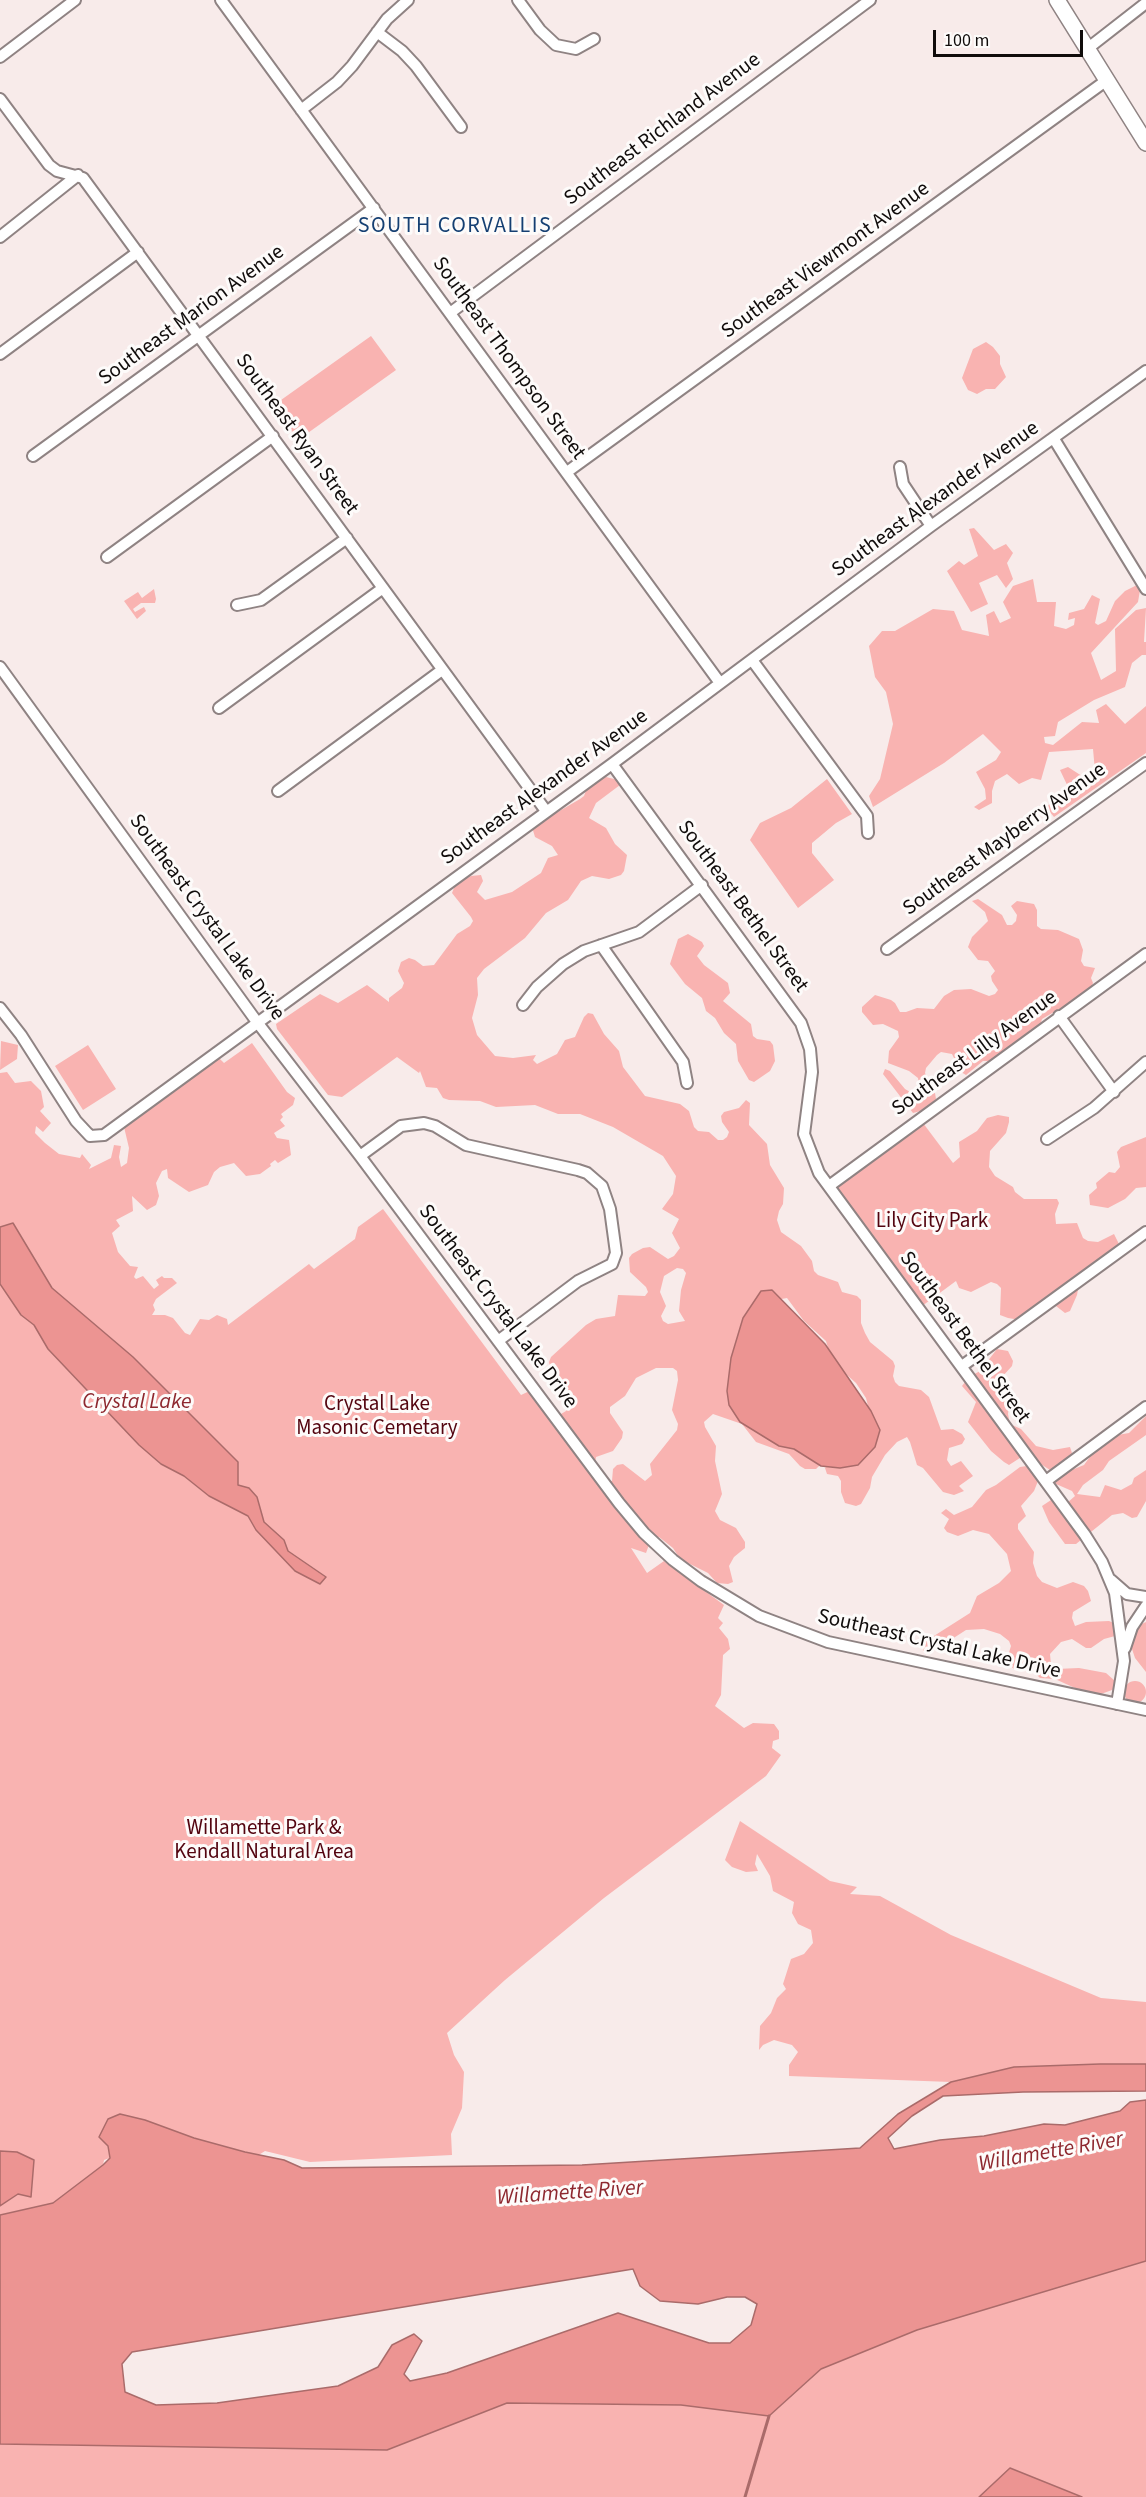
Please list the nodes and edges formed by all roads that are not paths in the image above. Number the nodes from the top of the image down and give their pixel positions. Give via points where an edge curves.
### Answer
1 (75, 0) edge
2 (221, 0) edge
3 (408, 0) edge
4 (518, 0) edge
5 (870, 0) edge
6 (1057, 0) edge
7 (1146, 3) edge
8 (377, 32) junction
9 (594, 39) dead end
10 (1087, 49) junction
11 (0, 57) edge
12 (1107, 80) junction
13 (0, 99) edge
14 (301, 110) junction
15 (461, 127) dead end
16 (1146, 143) edge
17 (78, 175) junction
18 (374, 208) junction
19 (0, 237) edge
20 (138, 252) junction
21 (450, 313) junction
22 (199, 336) junction
23 (0, 354) edge
24 (1146, 371) edge
25 (273, 436) junction
26 (1054, 439) junction
27 (33, 456) dead end
28 (900, 467) dead end
29 (567, 472) junction
30 (931, 526) junction
31 (346, 538) junction
32 (107, 557) dead end
33 (383, 588) junction
34 (1146, 589) edge
35 (237, 605) dead end
36 (752, 660) junction
37 (0, 667) edge
38 (442, 670) junction
39 (720, 683) junction
40 (219, 708) dead end
41 (1146, 763) edge
42 (612, 764) junction
43 (278, 790) dead end
44 (546, 812) junction
45 (868, 833) dead end
46 (702, 885) junction
47 (601, 945) junction
48 (887, 949) dead end
49 (1146, 954) edge
50 (523, 1005) dead end
51 (0, 1008) edge
52 (1059, 1016) junction
53 (257, 1022) junction
54 (1146, 1062) edge
55 (687, 1083) dead end
56 (1114, 1092) junction
57 (1047, 1139) dead end
58 (360, 1156) junction
59 (829, 1186) junction
60 (1146, 1232) edge
61 (498, 1341) junction
62 (962, 1366) junction
63 (1146, 1407) edge
64 (1046, 1481) junction
65 (1111, 1580) junction
66 (1146, 1597) edge
67 (1146, 1606) edge
68 (1124, 1661) junction
69 (1118, 1704) junction
70 (1146, 1710) edge

1 - 11 street
2 - 14 street, Southeast Thompson Street
3 - 8 street
4 - 9 street via 556,45 576,49
5 - 21 street, Southeast Richland Avenue
6 - 10 highway
7 - 10 street
8 - 14 street via 337,82
8 - 15 street via 416,66
10 - 12 highway
12 - 16 highway
12 - 29 street, Southeast Viewmont Avenue
13 - 17 street via 49,165 57,171
14 - 18 street, Southeast Thompson Street
17 - 19 street
17 - 20 street, Southeast Ryan Street
18 - 21 street, Southeast Thompson Street
18 - 22 street, Southeast Marion Avenue
20 - 22 street, Southeast Ryan Street
20 - 23 street
21 - 29 street, Southeast Thompson Street
22 - 25 street, Southeast Ryan Street
22 - 27 street, Southeast Marion Avenue
24 - 26 street, Southeast Alexander Avenue
25 - 31 street, Southeast Ryan Street
25 - 32 street
26 - 30 street, Southeast Alexander Avenue
26 - 34 street
28 - 30 street via 903,484
29 - 39 street, Southeast Thompson Street
30 - 36 street, Southeast Alexander Avenue
31 - 33 street, Southeast Ryan Street
31 - 35 street via 261,600
33 - 38 street, Southeast Ryan Street
33 - 40 street
36 - 39 street, Southeast Alexander Avenue
36 - 45 street via 867,816
37 - 53 street, Southeast Crystal Lake Drive
38 - 43 street
38 - 44 street, Southeast Ryan Street
39 - 42 street, Southeast Alexander Avenue
41 - 48 street, Southeast Mayberry Avenue
42 - 44 street, Southeast Alexander Avenue
42 - 46 street, Southeast Bethel Street
44 - 53 street, Southeast Alexander Avenue
46 - 47 street via 650,925
46 - 59 street, Southeast Bethel Street via 794,1011 806,1035 812,1072 804,1134 819,1173
47 - 50 street via 563,964
47 - 55 street via 683,1062
49 - 52 street, Southeast Lilly Avenue
51 - 53 street, Southeast Alexander Avenue via 76,1122 90,1136 104,1135
52 - 56 street
52 - 59 street, Southeast Lilly Avenue
53 - 58 street, Southeast Crystal Lake Drive
54 - 56 street
56 - 57 street
58 - 61 street, Southeast Crystal Lake Drive
58 - 61 street via 401,1126 424,1123 466,1145 587,1173 602,1186 610,1209 616,1253 612,1264 578,1281
59 - 62 street, Southeast Bethel Street
60 - 62 street
61 - 69 street, Southeast Crystal Lake Drive via 644,1533 673,1560 727,1598 759,1616 828,1642
62 - 64 street, Southeast Bethel Street
63 - 64 street
64 - 65 street, Southeast Bethel Street
65 - 66 street via 1127,1594
65 - 68 street, Southeast Bethel Street
67 - 68 street via 1132,1627
68 - 69 street, Southeast Bethel Street
69 - 70 street, Southeast Crystal Lake Drive

